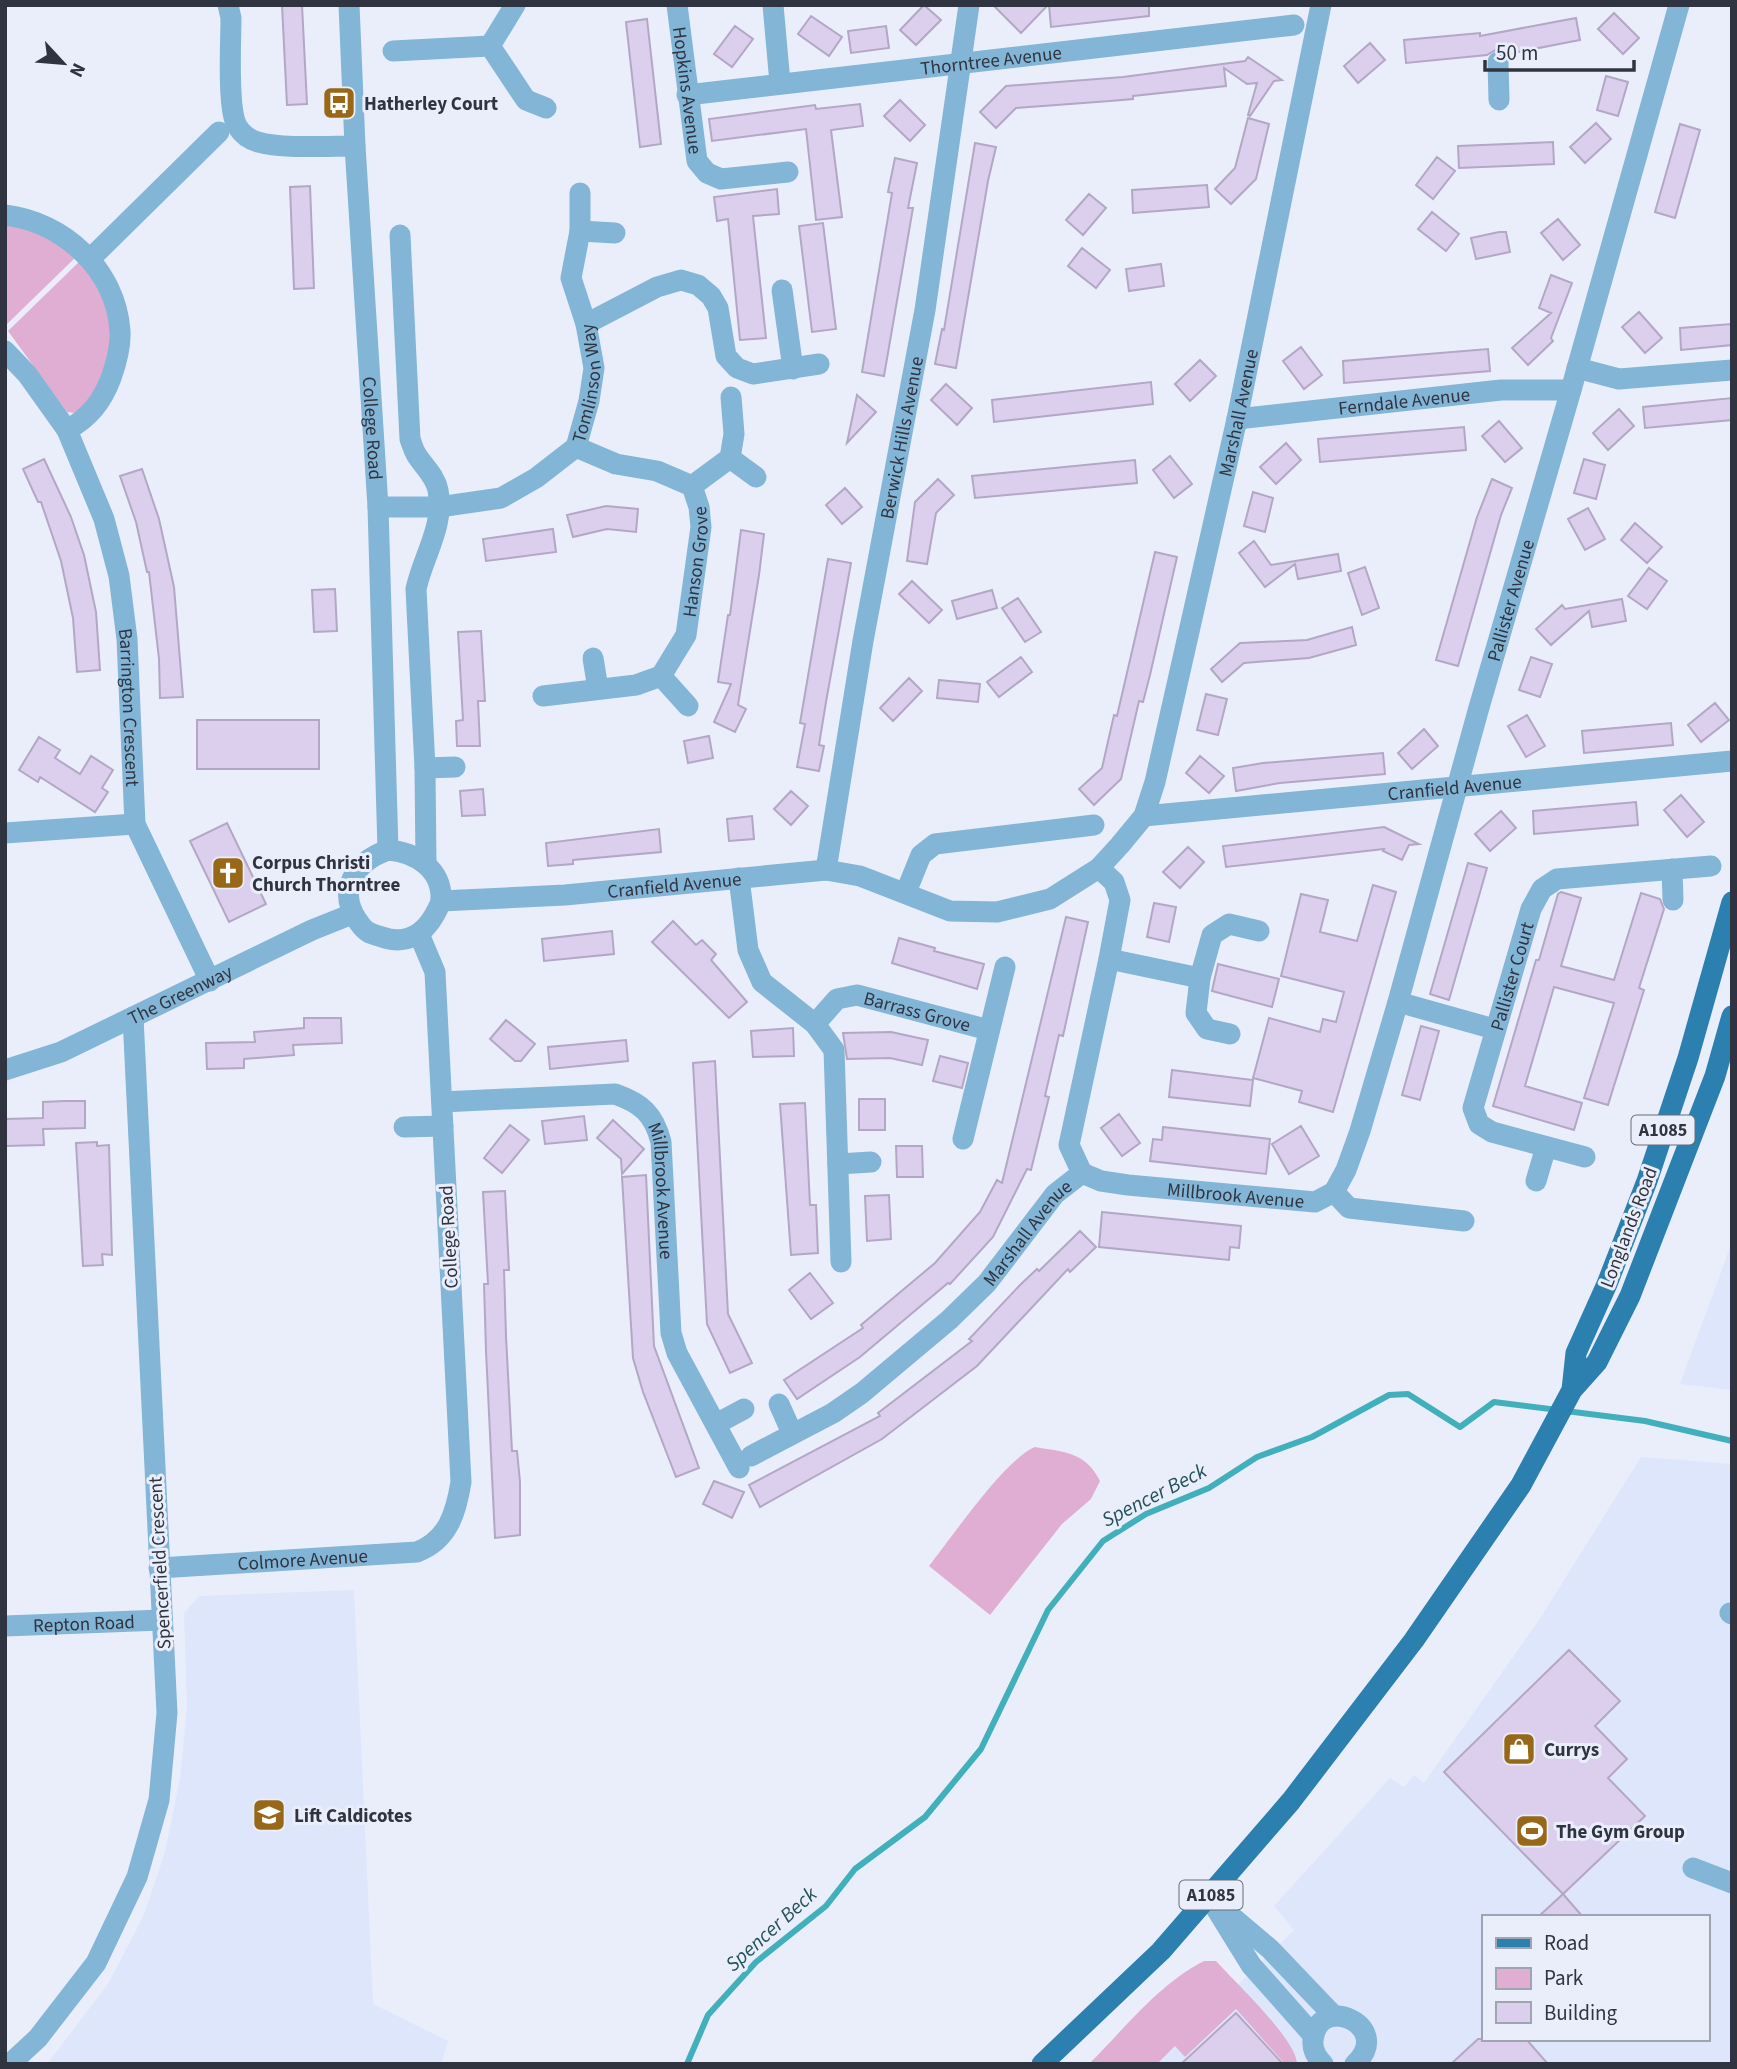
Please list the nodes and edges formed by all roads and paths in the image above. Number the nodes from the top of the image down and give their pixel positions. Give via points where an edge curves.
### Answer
1 (228, 5) edge
2 (349, 5) edge
3 (515, 5) edge
4 (677, 5) edge
5 (773, 5) edge
6 (969, 5) edge
7 (1321, 5) edge
8 (1679, 5) edge
9 (1294, 25) dead end
10 (490, 46) junction
11 (393, 51) dead end
12 (1498, 62) dead end
13 (961, 65) junction
14 (780, 83) junction
15 (687, 95) junction
16 (1499, 100) dead end
17 (546, 108) dead end
18 (219, 132) dead end
19 (355, 146) junction
20 (788, 172) dead end
21 (580, 193) dead end
22 (5, 215) edge
23 (580, 231) junction
24 (615, 233) dead end
25 (400, 235) dead end
26 (90, 259) junction
27 (782, 290) dead end
28 (586, 324) junction
29 (5, 351) edge
30 (819, 364) dead end
31 (1577, 368) junction
32 (793, 369) junction
33 (1732, 370) edge
34 (1571, 390) junction
35 (731, 397) dead end
36 (1237, 419) junction
37 (67, 430) junction
38 (576, 447) junction
39 (730, 458) junction
40 (756, 477) dead end
41 (691, 486) junction
42 (439, 506) junction
43 (377, 507) junction
44 (593, 658) dead end
45 (661, 676) junction
46 (598, 689) junction
47 (543, 696) dead end
48 (688, 706) dead end
49 (1732, 761) edge
50 (455, 767) dead end
51 (425, 768) junction
52 (1458, 786) junction
53 (1144, 816) junction
54 (135, 824) junction
55 (1094, 825) dead end
56 (5, 833) edge
57 (388, 850) junction
58 (427, 853) junction
59 (1711, 866) dead end
60 (1099, 868) junction
61 (1672, 869) junction
62 (826, 870) junction
63 (739, 878) junction
64 (906, 892) junction
65 (1672, 900) dead end
66 (441, 901) junction
67 (1732, 902) edge
68 (352, 914) junction
69 (1259, 931) dead end
70 (419, 934) junction
71 (1110, 959) junction
72 (1005, 967) dead end
73 (1200, 978) junction
74 (210, 981) junction
75 (1398, 1002) junction
76 (1732, 1016) edge
77 (133, 1017) junction
78 (815, 1024) junction
79 (1494, 1029) junction
80 (989, 1030) junction
81 (1230, 1034) dead end
82 (5, 1070) edge
83 (442, 1102) junction
84 (443, 1126) junction
85 (404, 1127) dead end
86 (963, 1139) dead end
87 (1546, 1147) junction
88 (1585, 1157) dead end
89 (871, 1162) dead end
90 (838, 1164) junction
91 (1082, 1173) junction
92 (1536, 1181) dead end
93 (1334, 1192) junction
94 (1464, 1221) dead end
95 (841, 1262) dead end
96 (1570, 1395) junction
97 (779, 1404) dead end
98 (744, 1409) dead end
99 (716, 1424) junction
100 (792, 1433) junction
101 (745, 1462) joint
102 (441, 1539) joint
103 (159, 1568) junction
104 (162, 1620) junction
105 (5, 1626) edge
106 (1693, 1868) dead end
107 (1732, 1882) edge
108 (1209, 1897) junction
109 (1335, 2016) junction
110 (1313, 2035) junction
111 (10, 2064) edge
112 (1042, 2064) edge
113 (1324, 2064) edge
114 (1355, 2064) edge

1 - 19 street via 233,107 236,124 245,136 273,145
2 - 19 street, College Road
3 - 10 street
4 - 15 street, Hopkins Avenue
5 - 14 street
6 - 13 street, Berwick Hills Avenue
7 - 36 street, Marshall Avenue
8 - 31 street, Pallister Avenue
9 - 13 street, Thorntree Avenue
10 - 11 street
10 - 17 street via 526,100
12 - 16 street
13 - 14 street, Thorntree Avenue
13 - 62 street, Berwick Hills Avenue via 925,310
14 - 15 street, Thorntree Avenue
15 - 20 street, Hopkins Avenue via 697,161 707,173 721,179
18 - 26 street
19 - 43 street, College Road
21 - 23 street, Tomlinson Way
22 - 26 street via 25,217 51,228
23 - 24 street
23 - 28 street, Tomlinson Way via 571,278
25 - 42 street, College Road via 410,439 438,489
26 - 37 street via 115,307 120,332 116,364 95,409
27 - 32 street
28 - 32 street via 657,287 681,280 698,285 718,307 726,356 737,368 753,374
28 - 38 street, Tomlinson Way via 594,368
29 - 37 street, Barrington Crescent
30 - 32 street
31 - 33 street via 1619,379
31 - 34 street, Pallister Avenue
34 - 36 street, Ferndale Avenue via 1501,390
34 - 52 street, Pallister Avenue
35 - 39 street via 734,434
36 - 53 street, Marshall Avenue
37 - 54 street, Barrington Crescent via 104,519 119,576 127,639
38 - 41 street, Hanson Grove
38 - 42 street, Tomlinson Way via 500,498
39 - 40 street
39 - 41 street, Hanson Grove
41 - 45 street, Hanson Grove via 701,527 685,635
42 - 43 street, Tomlinson Way
42 - 51 street, College Road via 439,522 416,589
43 - 57 street, College Road
44 - 46 street
45 - 46 street via 636,685
45 - 48 street
46 - 47 street
49 - 52 street, Cranfield Avenue
50 - 51 street
51 - 58 street, College Road
52 - 53 street, Cranfield Avenue
52 - 75 street, Pallister Avenue
53 - 60 street, Cranfield Avenue
54 - 56 street
54 - 74 street, Barrington Crescent
55 - 64 street via 935,844 920,855
57 - 58 street
57 - 68 street via 370,857 352,877 348,898
58 - 66 street
59 - 61 street, Pallister Court
60 - 64 street, Cranfield Avenue via 1050,899 997,912 950,911
60 - 71 street, Marshall Avenue via 1114,882 1120,900
61 - 65 street
61 - 79 street, Pallister Court via 1557,879 1542,889 1531,909
62 - 63 street, Cranfield Avenue
62 - 64 street, Cranfield Avenue
63 - 66 street, Cranfield Avenue via 565,895
63 - 78 street via 748,950 762,982
66 - 70 street
67 - 96 main road, Longlands Road / A1085 via 1647,1181 1576,1353
68 - 70 street via 365,932 396,942
68 - 74 street, The Greenway
69 - 73 street via 1229,924 1212,935
70 - 83 street, College Road via 435,972
71 - 73 street
71 - 91 street, Marshall Avenue via 1069,1144
72 - 80 street
73 - 81 street via 1196,1013 1207,1028
74 - 77 street, The Greenway
75 - 79 street
75 - 93 street, Pallister Avenue via 1360,1131
76 - 96 main road, Longlands Road / A1085 via 1715,1076 1630,1296 1597,1362
77 - 82 street, The Greenway via 61,1052
77 - 103 street, Spencerfield Crescent
78 - 80 street, Barrass Grove via 837,999 857,995
78 - 90 street via 834,1050
79 - 87 street, Pallister Court via 1473,1108 1479,1124
80 - 86 street
83 - 84 street, College Road
83 - 99 street, Millbrook Avenue via 615,1094 634,1100 647,1112 657,1125 661,1142 671,1332 677,1353
84 - 85 street
84 - 102 street, College Road via 461,1482 456,1510
87 - 88 street, Pallister Court
87 - 92 street
89 - 90 street
90 - 95 street
91 - 93 street, Millbrook Avenue via 1128,1185 1315,1202
91 - 100 street, Marshall Avenue via 1055,1194 987,1283 949,1320 862,1393
93 - 94 street via 1349,1208
96 - 108 main road, A1085 via 1521,1485 1414,1640 1291,1801
97 - 100 street
98 - 99 street
99 - 101 street, Millbrook Avenue
100 - 101 street, Marshall Avenue
102 - 103 street, Colmore Avenue via 428,1548 400,1554
103 - 104 street, Spencerfield Crescent
104 - 105 street, Repton Road
104 - 111 street, Spencerfield Crescent via 167,1713 159,1800 137,1877 96,1962 38,2038
106 - 107 street
108 - 109 street via 1270,1949
108 - 110 street via 1251,1965
108 - 112 main road, A1085 via 1161,1951
109 - 110 street via 1318,2025
109 - 114 street via 1349,2018 1365,2035 1365,2050
110 - 113 street via 1314,2052

